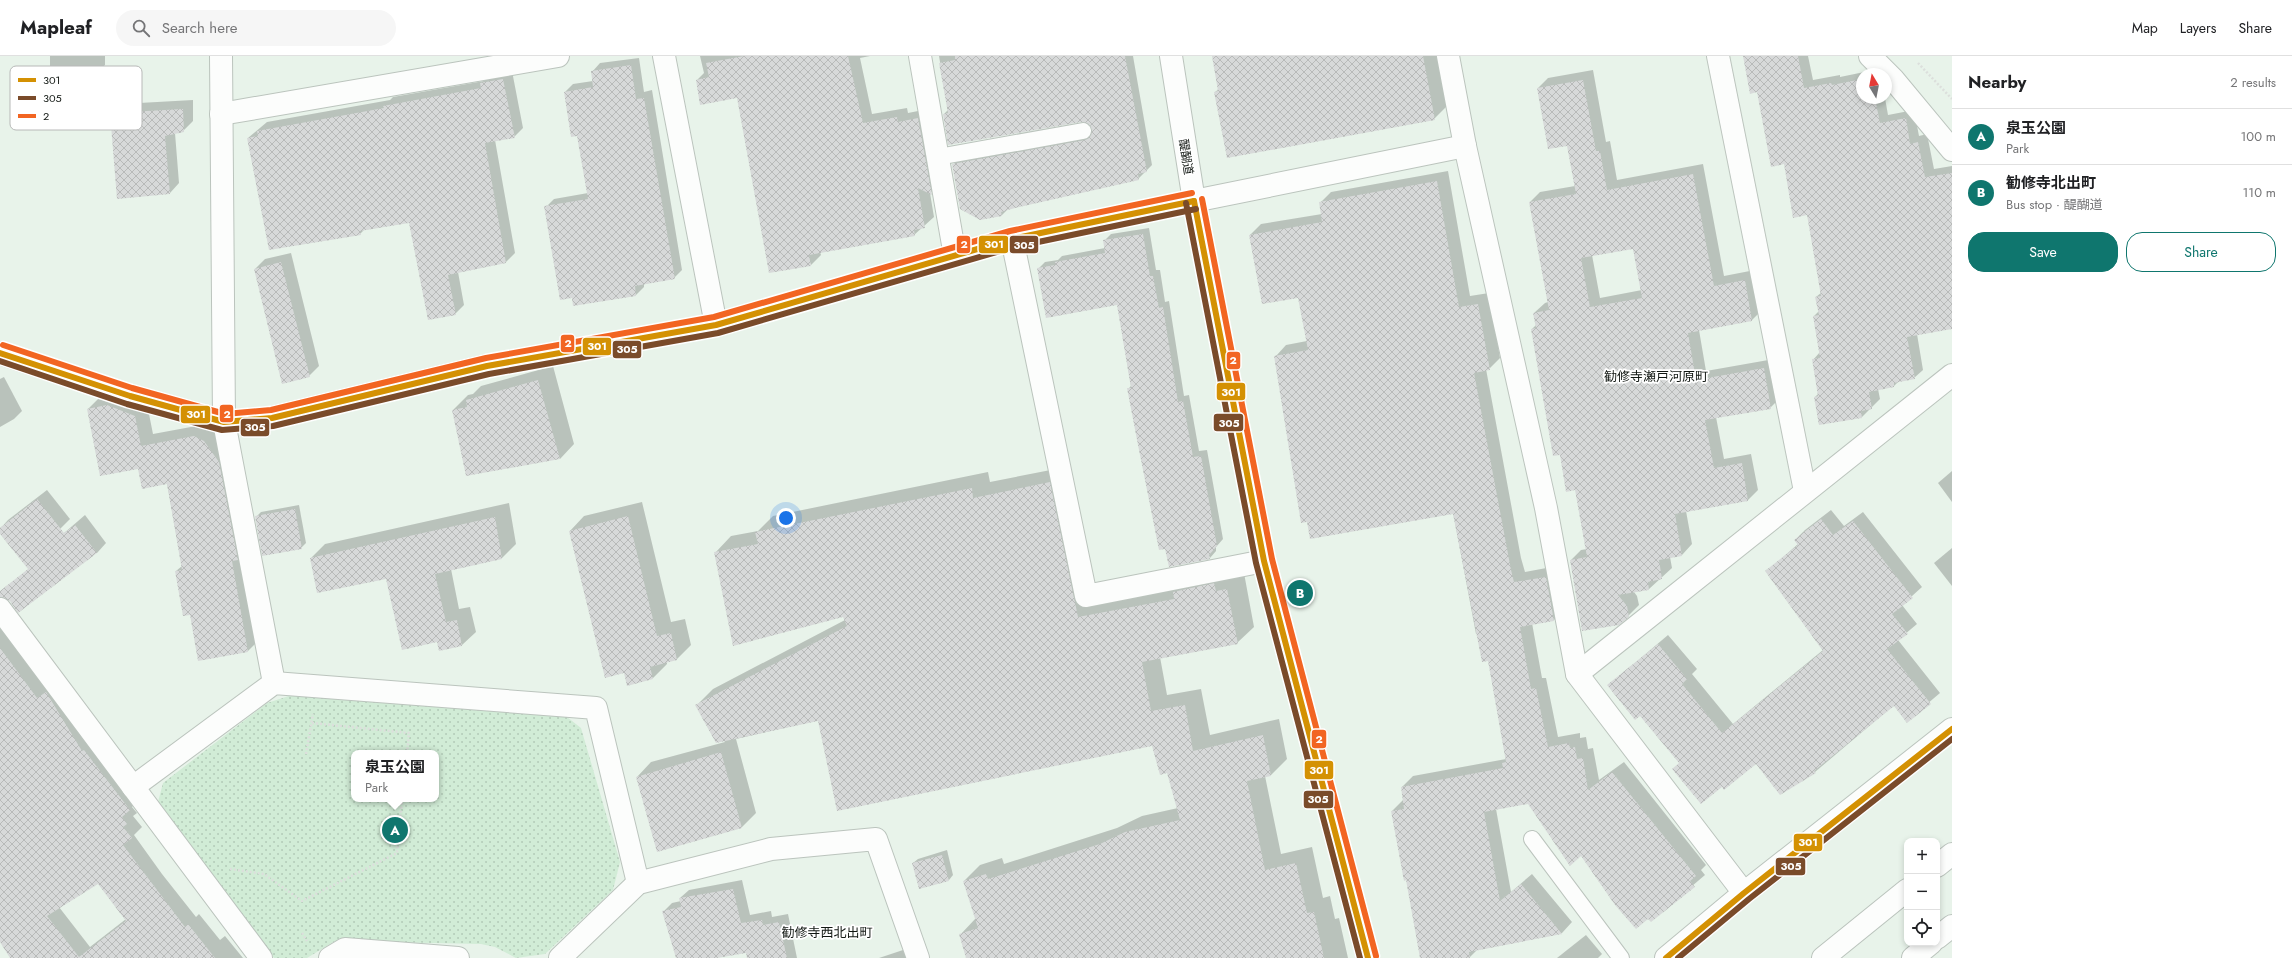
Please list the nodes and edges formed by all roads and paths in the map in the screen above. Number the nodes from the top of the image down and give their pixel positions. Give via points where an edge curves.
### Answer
1 (221, 56) edge
2 (558, 56) edge
3 (664, 56) edge
4 (920, 56) edge
5 (1171, 56) edge
6 (1448, 56) edge
7 (1718, 56) edge
8 (1870, 56) edge
9 (1916, 61) dead end
10 (1952, 99) edge
11 (221, 114) junction
12 (1083, 131) dead end
13 (1465, 146) junction
14 (1952, 150) edge
15 (938, 157) junction
16 (1194, 201) junction
17 (1012, 239) junction
18 (956, 256) junction
19 (716, 325) junction
20 (0, 353) edge
21 (1952, 375) edge
22 (224, 422) junction
23 (1805, 491) junction
24 (1264, 561) junction
25 (0, 609) edge
26 (1576, 674) junction
27 (274, 683) junction
28 (312, 723) dead end
29 (1952, 729) edge
30 (310, 731) dead end
31 (407, 750) edge
32 (306, 754) dead end
33 (133, 787) junction
34 (402, 802) edge
35 (1532, 839) dead end
36 (1952, 854) edge
37 (1940, 864) edge
38 (228, 868) dead end
39 (638, 883) junction
40 (1904, 892) edge
41 (1744, 893) junction
42 (1952, 926) edge
43 (1940, 936) edge
44 (1927, 946) edge
45 (261, 958) edge
46 (330, 958) edge
47 (458, 958) edge
48 (560, 958) edge
49 (918, 958) edge
50 (1368, 958) edge
51 (1621, 958) edge
52 (1666, 958) edge
53 (1823, 958) edge
54 (1913, 958) edge

1 - 11 main road
2 - 11 main road
3 - 19 main road
4 - 15 main road
5 - 16 main road, 醍醐道
6 - 13 main road
7 - 23 main road
8 - 14 main road via 1893,79
9 - 10 path
11 - 22 main road
12 - 15 lane
13 - 16 main road
13 - 26 main road via 1546,508
15 - 18 main road
16 - 17 main road
16 - 24 main road, 醍醐道
17 - 18 main road
17 - 24 main road via 1086,596
18 - 19 main road
19 - 22 main road via 487,366 272,418
20 - 22 main road via 130,396
21 - 23 main road
22 - 27 main road
23 - 26 main road
24 - 50 main road, 醍醐道
25 - 33 main road
26 - 41 main road
27 - 33 main road
27 - 39 main road via 596,708
28 - 31 path via 409,733
29 - 41 main road
30 - 32 path
33 - 45 main road
34 - 38 path via 397,853 302,901 264,874
35 - 51 lane
36 - 37 main road
39 - 48 main road
39 - 49 main road via 771,849 876,839
40 - 53 main road
41 - 52 main road
42 - 43 main road
44 - 54 main road
46 - 47 main road via 345,949

